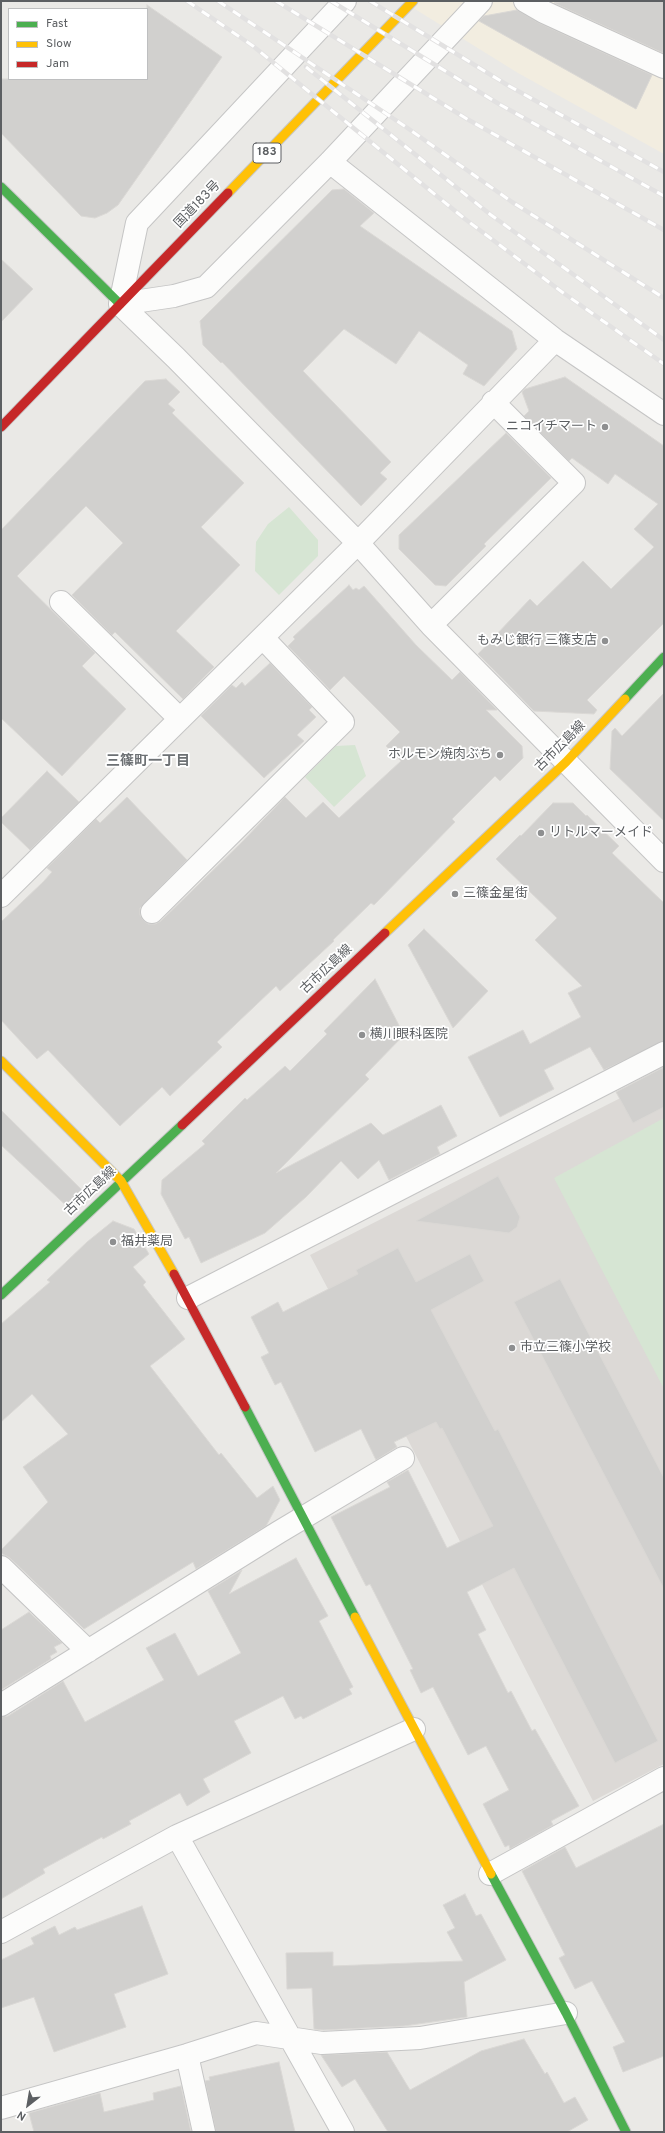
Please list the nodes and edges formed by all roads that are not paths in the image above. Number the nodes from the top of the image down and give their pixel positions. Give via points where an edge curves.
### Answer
1 (345, 1) edge
2 (413, 1) edge
3 (481, 1) edge
4 (525, 1) edge
5 (664, 67) edge
6 (330, 162) junction
7 (1, 187) edge
8 (120, 304) junction
9 (555, 340) junction
10 (493, 402) junction
11 (664, 414) edge
12 (1, 427) edge
13 (358, 543) junction
14 (60, 602) dead end
15 (431, 625) junction
16 (263, 638) junction
17 (664, 657) edge
18 (180, 719) junction
19 (566, 762) junction
20 (664, 861) edge
21 (1, 896) edge
22 (152, 912) dead end
23 (664, 1053) edge
24 (1, 1061) edge
25 (121, 1181) junction
26 (1, 1295) edge
27 (188, 1298) junction
28 (403, 1458) dead end
29 (303, 1518) junction
30 (1, 1567) edge
31 (88, 1651) junction
32 (1, 1705) edge
33 (414, 1730) junction
34 (664, 1778) edge
35 (177, 1836) junction
36 (490, 1874) junction
37 (1, 1932) edge
38 (566, 2013) junction
39 (292, 2038) junction
40 (187, 2055) junction
41 (1, 2108) edge
42 (204, 2132) edge
43 (343, 2132) edge
44 (626, 2132) edge

1 - 8 street via 137,223
2 - 8 main road, 国道183号 / 183
3 - 6 street
4 - 5 street
6 - 8 street via 206,287 174,296
6 - 9 street
7 - 8 main road
8 - 12 main road, 国道183号 / 183
8 - 13 street
9 - 10 street
9 - 11 street
10 - 13 street
10 - 15 street via 574,483
13 - 15 street
13 - 16 street
14 - 18 street
15 - 19 street
16 - 18 street
16 - 22 street via 343,722
17 - 19 main road, 古市広島線
18 - 21 street
19 - 20 street
19 - 25 main road, 古市広島線
23 - 27 street
24 - 25 main road
25 - 26 main road, 古市広島線
25 - 27 main road
27 - 29 main road
28 - 29 street
29 - 31 street
29 - 33 main road
30 - 31 street
31 - 32 street
33 - 35 street
33 - 36 main road
34 - 36 street
35 - 37 street
35 - 39 street
36 - 38 main road
38 - 39 street via 420,2038 322,2043
38 - 44 main road
39 - 40 street via 256,2033
39 - 43 street
40 - 41 street
40 - 42 street

